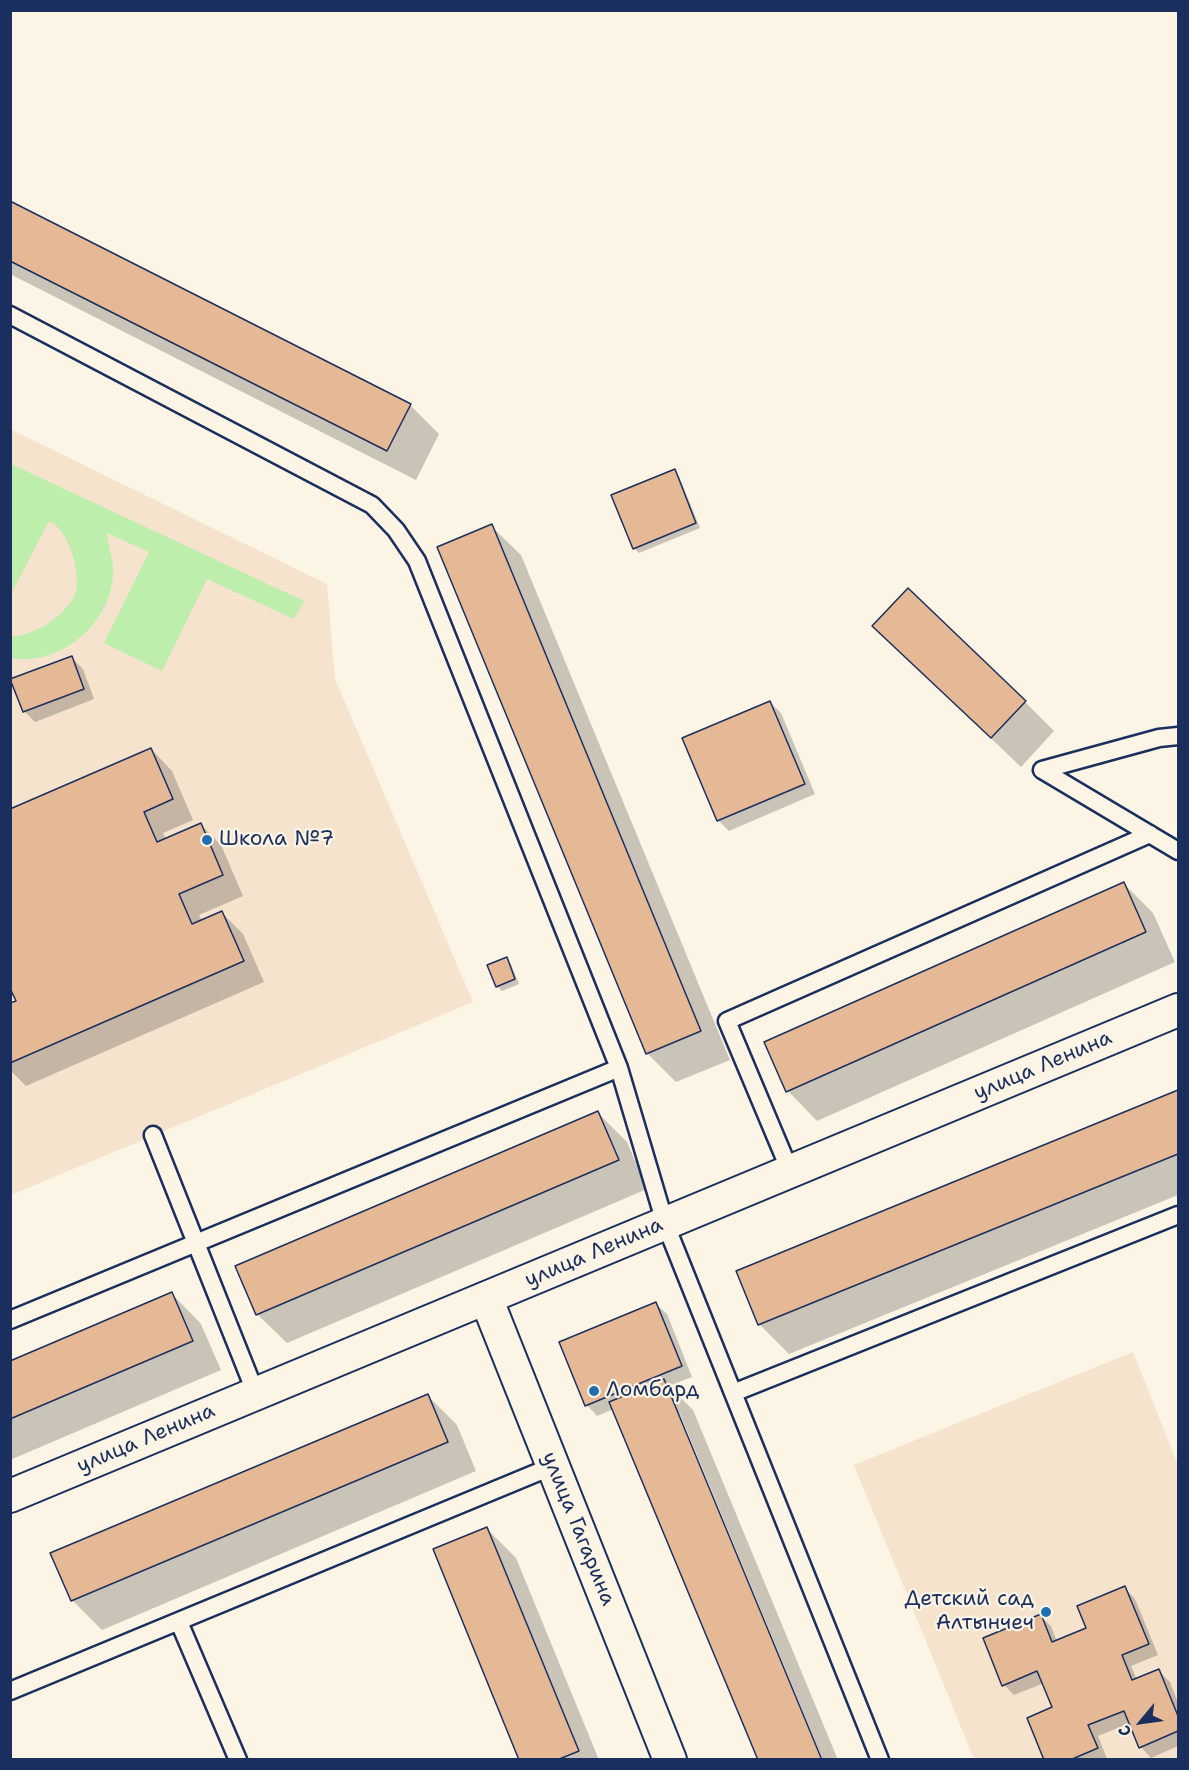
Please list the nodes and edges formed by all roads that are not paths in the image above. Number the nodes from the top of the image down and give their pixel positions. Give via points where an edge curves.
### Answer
1 (10, 315) edge
2 (1179, 736) edge
3 (1150, 834) junction
4 (1179, 851) edge
5 (1179, 1010) edge
6 (619, 1068) junction
7 (153, 1136) dead end
8 (790, 1171) junction
9 (1179, 1215) edge
10 (665, 1223) junction
11 (196, 1243) junction
12 (486, 1298) junction
13 (10, 1320) edge
14 (733, 1393) junction
15 (256, 1394) junction
16 (553, 1466) junction
17 (10, 1496) edge
18 (179, 1622) junction
19 (10, 1691) edge
20 (238, 1760) edge
21 (670, 1760) edge
22 (880, 1760) edge

1 - 6 lane via 372,505 396,530 417,561
2 - 3 lane via 1042,770
3 - 4 lane
3 - 8 lane via 727,1021
5 - 8 street, улица Ленина
6 - 10 lane
6 - 11 lane
7 - 11 lane
8 - 10 street, улица Ленина
9 - 14 lane
10 - 12 street, улица Ленина
10 - 14 lane
11 - 13 lane
11 - 15 lane
12 - 15 street, улица Ленина
12 - 16 street, улица Гагарина
14 - 22 lane
15 - 17 street, улица Ленина
16 - 18 lane
16 - 21 street, улица Гагарина
18 - 19 lane
18 - 20 lane

